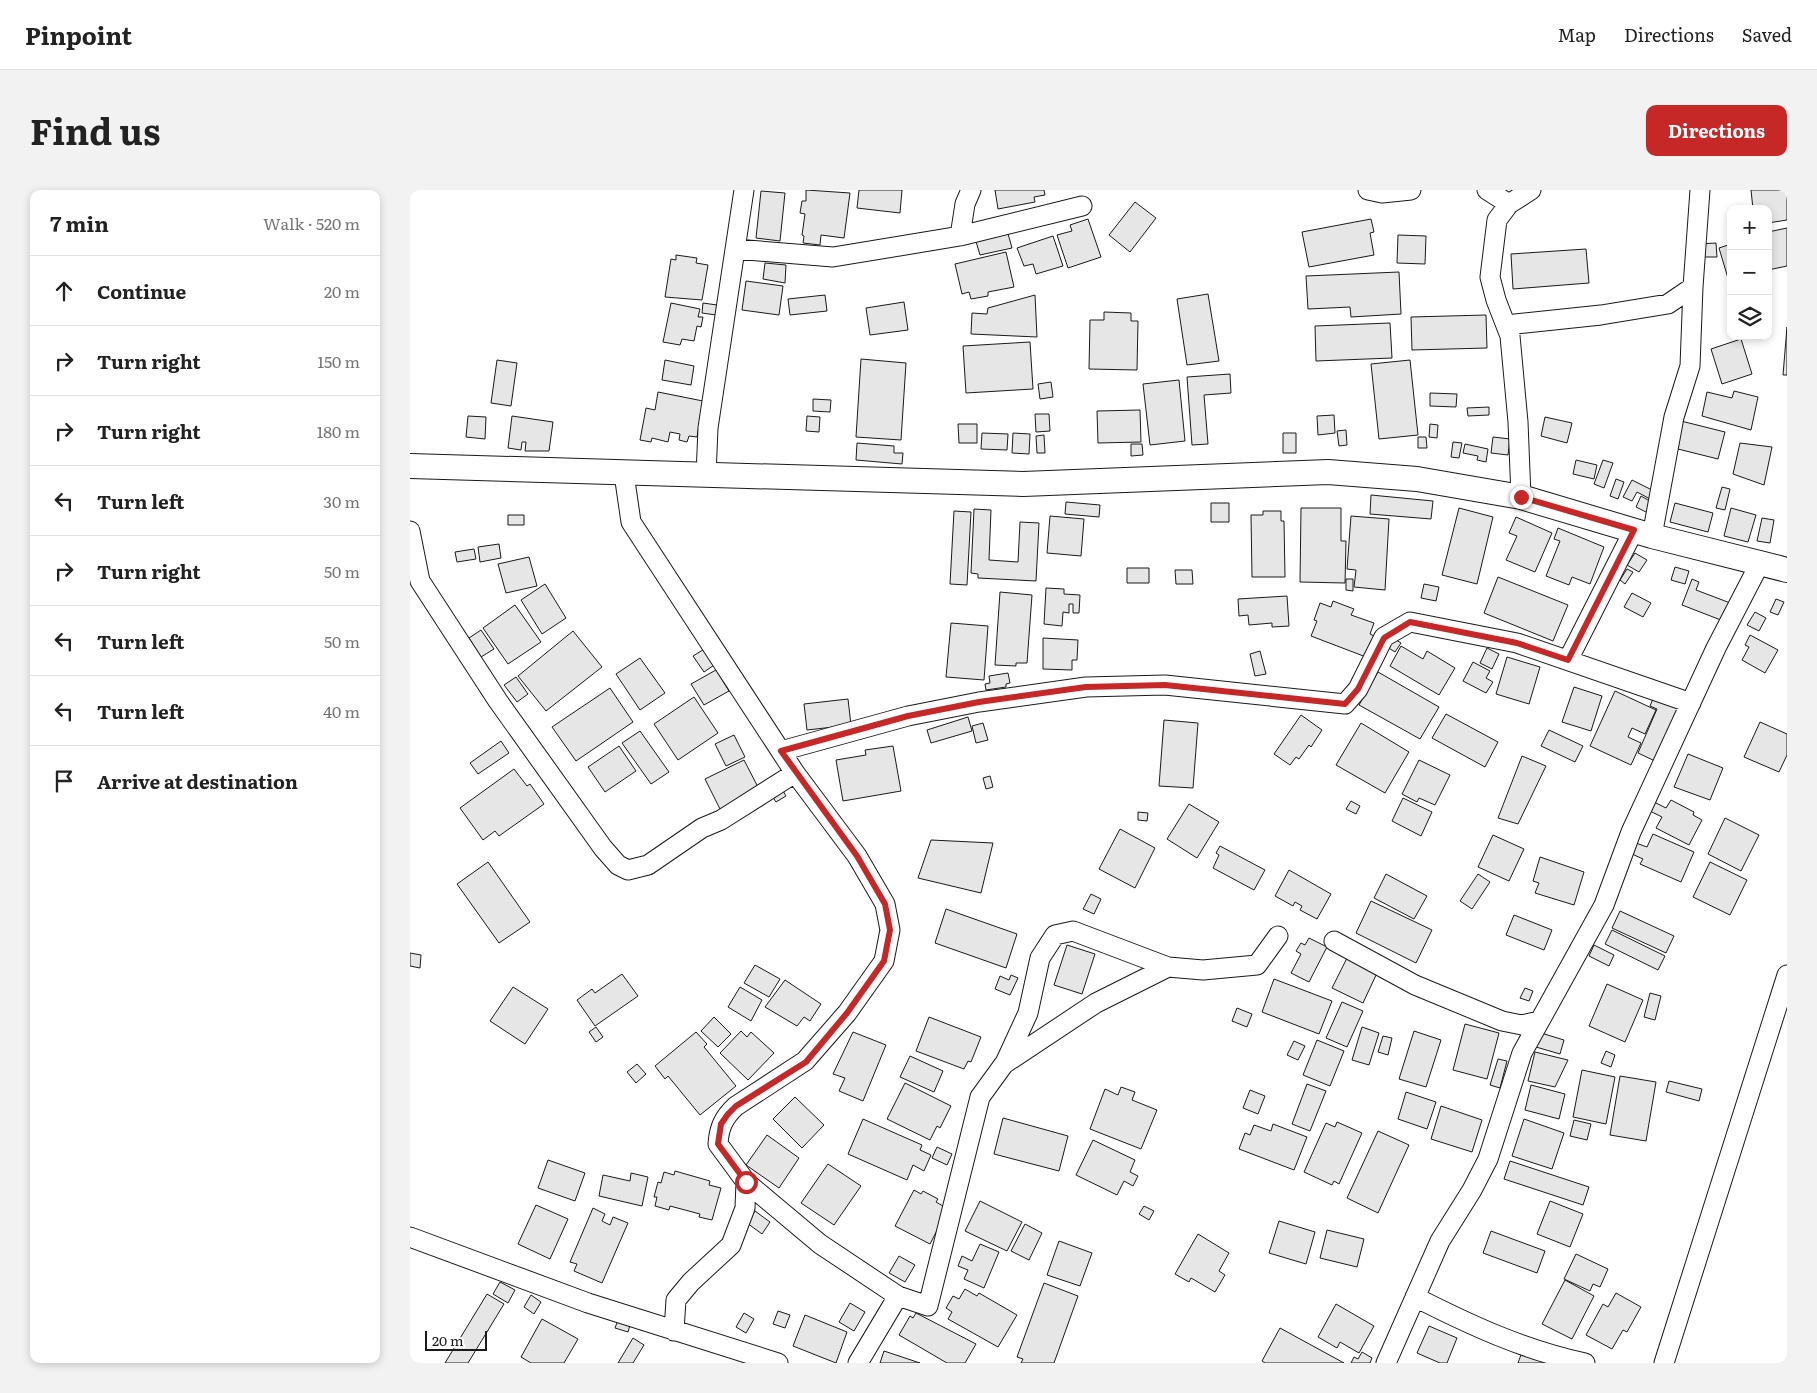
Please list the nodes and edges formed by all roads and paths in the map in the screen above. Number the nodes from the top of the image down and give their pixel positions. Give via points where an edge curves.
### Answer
1 (744, 190) edge
2 (971, 190) edge
3 (1368, 190) edge
4 (1411, 190) edge
5 (1487, 190) edge
6 (1531, 190) edge
7 (1700, 190) edge
8 (1509, 204) junction
9 (1082, 206) dead end
10 (960, 236) junction
11 (734, 248) junction
12 (1692, 287) junction
13 (1506, 325) junction
14 (410, 466) edge
15 (624, 474) junction
16 (706, 476) junction
17 (1521, 497) junction
18 (410, 531) edge
19 (1643, 533) junction
20 (1760, 563) junction
21 (1787, 570) edge
22 (1568, 660) junction
23 (1691, 703) junction
24 (781, 751) junction
25 (795, 773) junction
26 (1278, 936) dead end
27 (1334, 941) dead end
28 (1168, 967) junction
29 (1787, 975) edge
30 (1539, 1021) junction
31 (1004, 1064) junction
32 (746, 1182) junction
33 (410, 1237) edge
34 (898, 1296) junction
35 (1415, 1297) junction
36 (674, 1330) junction
37 (778, 1363) edge
38 (858, 1363) edge
39 (1386, 1363) edge
40 (1585, 1363) edge
41 (1664, 1363) edge

1 - 11 street
2 - 10 street via 965,204
3 - 4 street via 1382,193
5 - 8 street
6 - 8 street
7 - 12 street
8 - 13 street via 1497,220 1490,276
9 - 10 street
10 - 11 street via 833,256
11 - 16 street via 708,428
12 - 13 street via 1668,304
12 - 19 street via 1690,366
13 - 17 street via 1510,336 1518,422
14 - 15 street
15 - 16 street
15 - 24 street via 631,522
16 - 17 street via 1023,484 1328,472 1418,479
17 - 19 street
18 - 25 street via 420,581 498,701 603,848 623,868 628,870 648,865 702,828 721,820
19 - 20 street
19 - 22 street
20 - 21 street
20 - 23 street
22 - 23 street
22 - 24 street via 1517,643 1410,622 1384,638 1358,689 1345,704 1165,685 1086,687 908,716
23 - 30 street via 1631,832 1604,905
24 - 25 street
25 - 32 street via 857,856 885,904 890,930 884,961 806,1062 736,1106 721,1124 718,1144
26 - 28 street via 1257,965 1203,970
27 - 30 street via 1415,985 1502,1022 1522,1025
28 - 31 street via 1096,1003
28 - 31 street via 1073,931 1054,935 1040,958 1028,1013
29 - 41 street
30 - 35 street via 1522,1053 1488,1159 1440,1241
31 - 34 street via 980,1097 928,1306
32 - 34 street via 820,1244
32 - 36 street via 745,1208 731,1245 676,1300
33 - 36 street via 588,1303
34 - 38 street
35 - 39 street
35 - 40 street via 1479,1330 1558,1358
36 - 37 street

